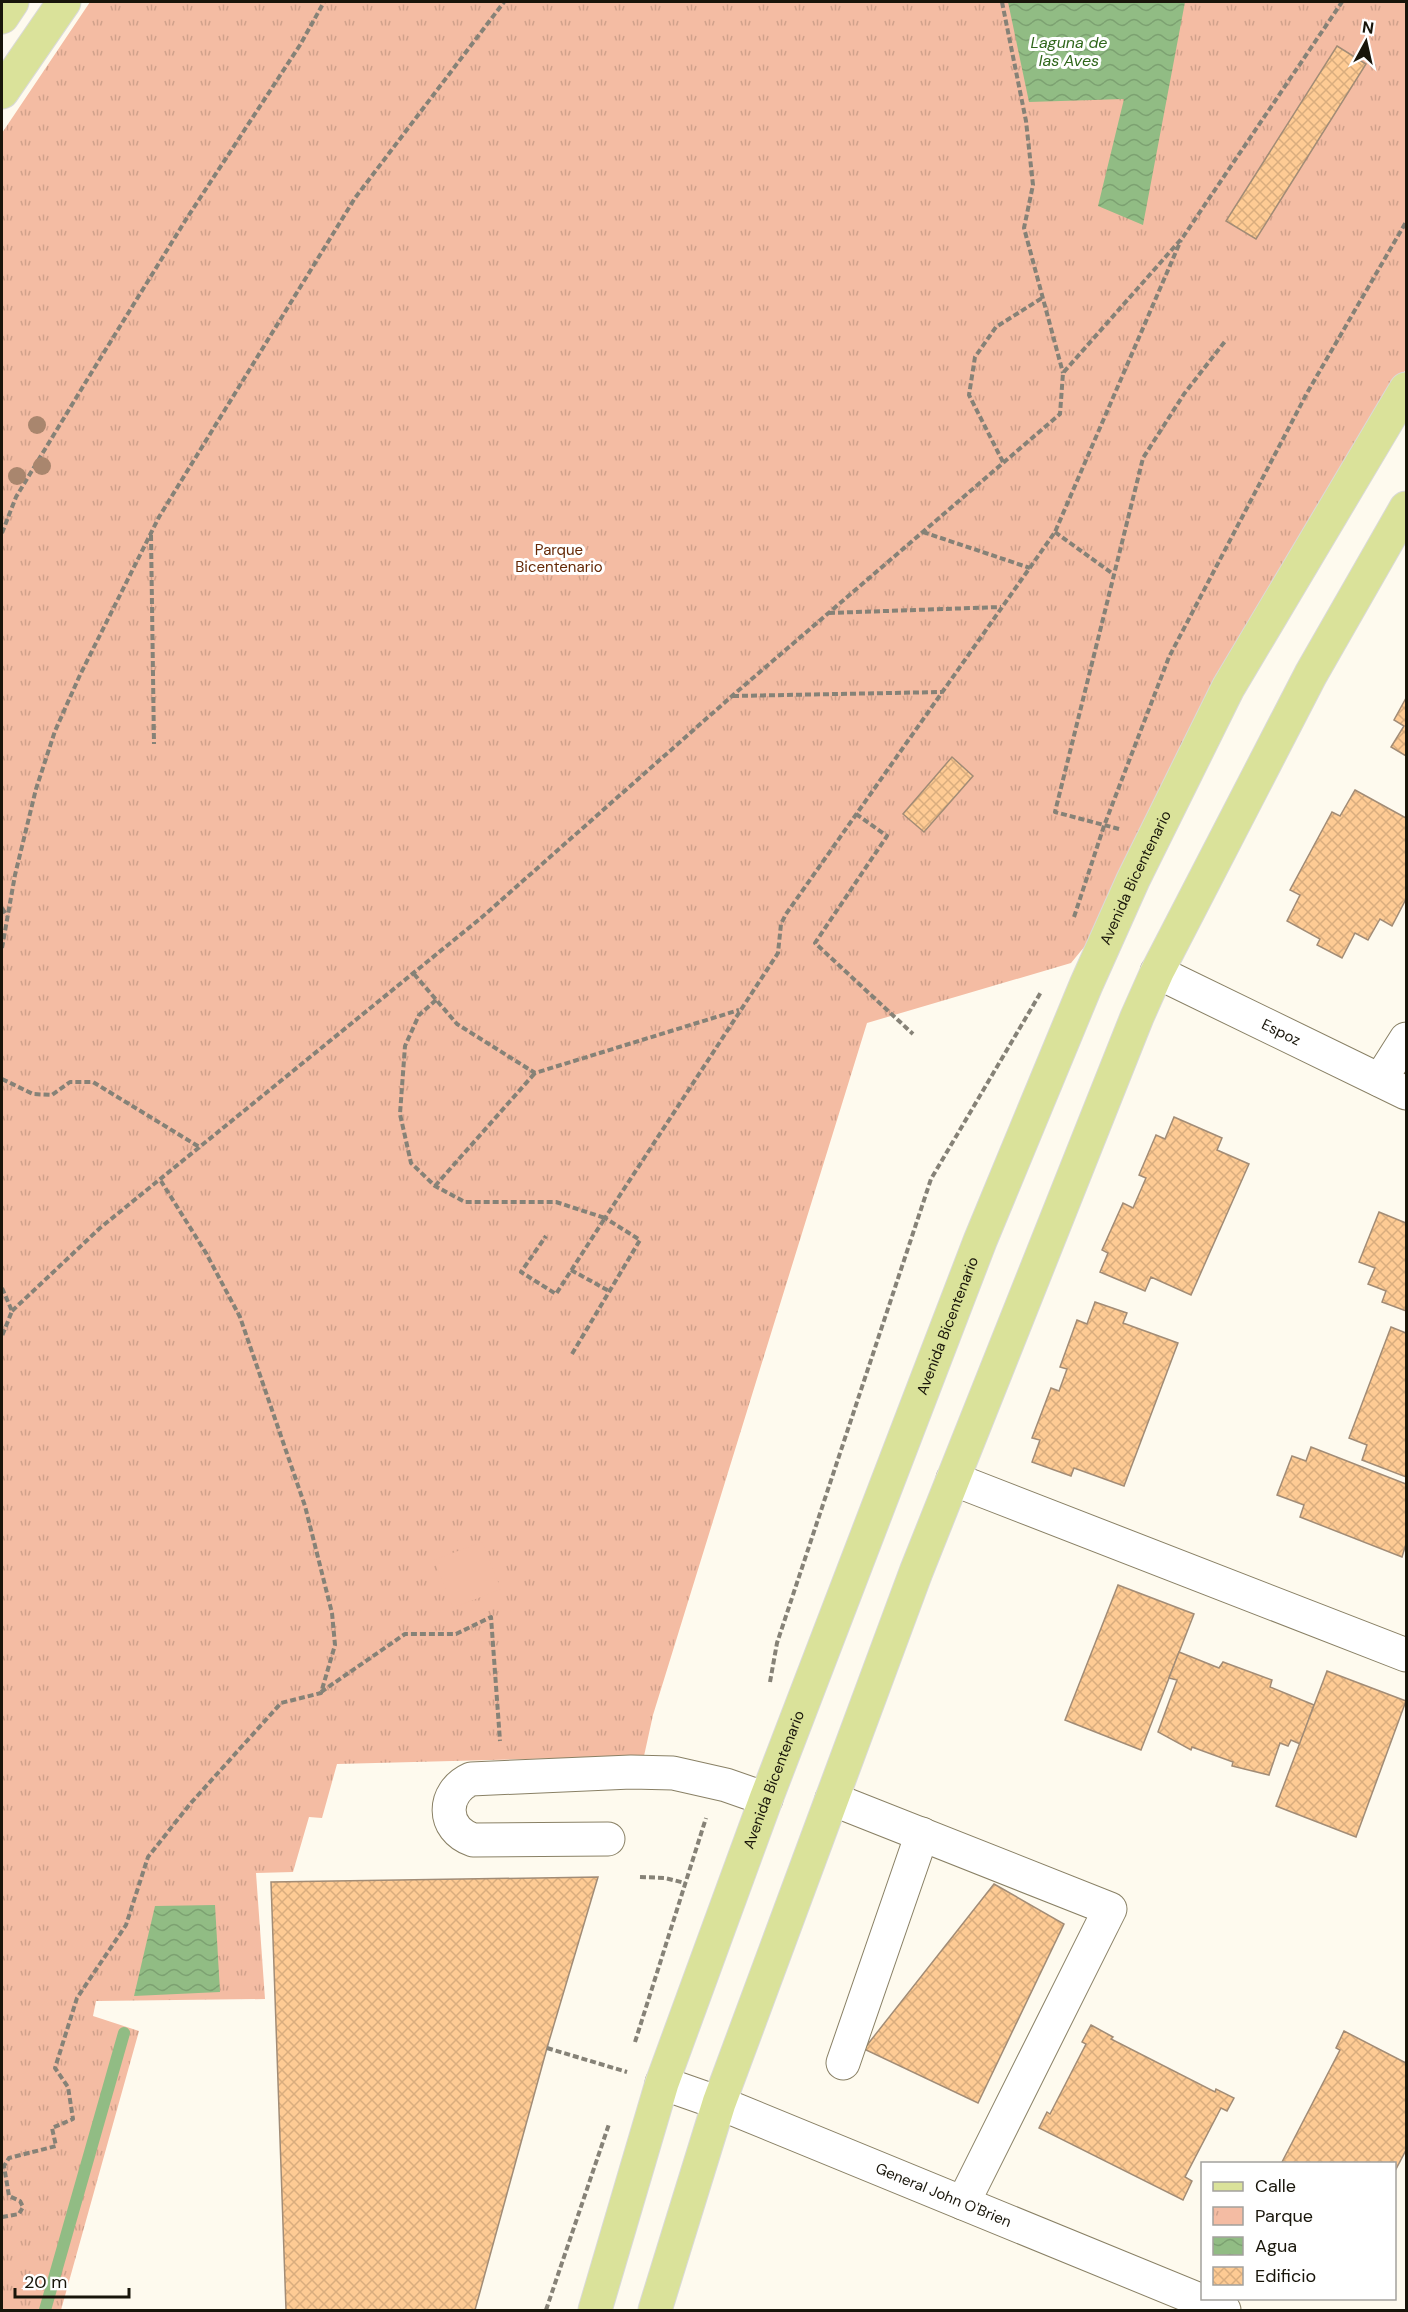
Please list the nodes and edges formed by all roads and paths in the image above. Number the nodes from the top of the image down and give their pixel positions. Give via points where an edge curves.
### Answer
1 (12, 2) edge
2 (64, 2) edge
3 (324, 2) edge
4 (504, 2) edge
5 (1002, 2) edge
6 (1342, 2) edge
7 (2, 17) edge
8 (2, 92) edge
9 (1183, 237) junction
10 (1042, 298) junction
11 (1226, 340) dead end
12 (1063, 374) junction
13 (1407, 389) edge
14 (1003, 462) junction
15 (1407, 508) edge
16 (923, 532) junction
17 (1055, 532) junction
18 (2, 533) edge
19 (151, 533) junction
20 (1029, 568) junction
21 (1113, 574) junction
22 (1001, 607) junction
23 (829, 613) junction
24 (942, 692) junction
25 (732, 696) junction
26 (154, 744) dead end
27 (856, 814) junction
28 (1155, 835) junction
29 (2, 908) edge
30 (7, 917) junction
31 (2, 948) edge
32 (1157, 972) junction
33 (414, 974) junction
34 (436, 1000) junction
35 (741, 1010) junction
36 (913, 1034) dead end
37 (1407, 1039) edge
38 (535, 1073) junction
39 (2, 1079) edge
40 (1393, 1086) edge
41 (201, 1148) junction
42 (161, 1181) junction
43 (435, 1186) junction
44 (605, 1218) junction
45 (546, 1236) dead end
46 (571, 1270) junction
47 (2, 1288) edge
48 (609, 1292) junction
49 (12, 1311) junction
50 (2, 1336) edge
51 (572, 1354) dead end
52 (953, 1479) junction
53 (1407, 1654) edge
54 (321, 1693) junction
55 (503, 1778) junction
56 (766, 1799) junction
57 (832, 1799) junction
58 (922, 1834) junction
59 (608, 1839) dead end
60 (640, 1877) dead end
61 (685, 1883) dead end
62 (547, 2048) dead end
63 (843, 2063) dead end
64 (627, 2073) dead end
65 (662, 2083) junction
66 (720, 2103) junction
67 (963, 2203) junction
68 (2, 2217) edge
69 (595, 2310) edge
70 (655, 2310) edge
71 (1224, 2310) edge

1 - 7 main road
2 - 8 main road
3 - 18 path via 16,497
4 - 19 path via 356,198 188,466
5 - 10 path via 1026,121 1033,185 1024,228
6 - 9 path
9 - 12 path
9 - 17 path
10 - 12 path
10 - 14 path via 996,327 975,357 969,394
11 - 21 path via 1184,394 1143,458
12 - 14 path via 1060,414
13 - 28 main road, Avenida Bicentenario via 1228,688
14 - 16 path
15 - 32 main road via 1311,674
16 - 20 path
16 - 23 path
17 - 20 path
17 - 21 path
19 - 26 path
19 - 30 path via 55,731 36,789
20 - 22 path
21 - 28 path via 1055,812
22 - 23 path
22 - 24 path
23 - 25 path
24 - 25 path
24 - 27 path
25 - 33 path
27 - 35 path via 786,914 778,953
27 - 36 path via 887,836 815,943
28 - 56 main road, Avenida Bicentenario via 1086,985 980,1241
29 - 30 path
30 - 31 path
32 - 40 street, Espoz
32 - 52 main road
33 - 34 path
33 - 41 path
34 - 38 path via 457,1024
34 - 43 path via 418,1015 405,1046 400,1114 411,1163
35 - 38 path
35 - 44 path
37 - 40 street
38 - 43 path
39 - 41 path via 33,1094 52,1095 70,1082 93,1082
41 - 42 path
42 - 49 path via 100,1228
42 - 54 path via 240,1317 305,1506 332,1613 335,1645
43 - 44 path via 465,1202 556,1202
44 - 46 path
44 - 48 path via 640,1240
45 - 46 path via 521,1272 556,1294
46 - 48 path
47 - 49 path
48 - 51 path
49 - 50 path
52 - 53 street
52 - 57 main road
54 - 55 path via 405,1634 456,1634 491,1617
54 - 68 path via 281,1703 148,1857 126,1925 77,1998 55,2068 68,2087 73,2119 52,2128 56,2146 9,2158 4,2166 9,2196 23,2207 19,2214
55 - 56 street via 673,1773
55 - 59 street via 471,1779 453,1792 448,1812 463,1837
56 - 65 main road, Avenida Bicentenario
57 - 58 street
57 - 66 main road
58 - 63 street
58 - 67 street via 1110,1909
60 - 61 path
62 - 64 path
65 - 66 street, General John O'Brien
65 - 69 main road, Avenida Bicentenario
66 - 67 street, General John O'Brien
66 - 70 main road
67 - 71 street, General John O'Brien

